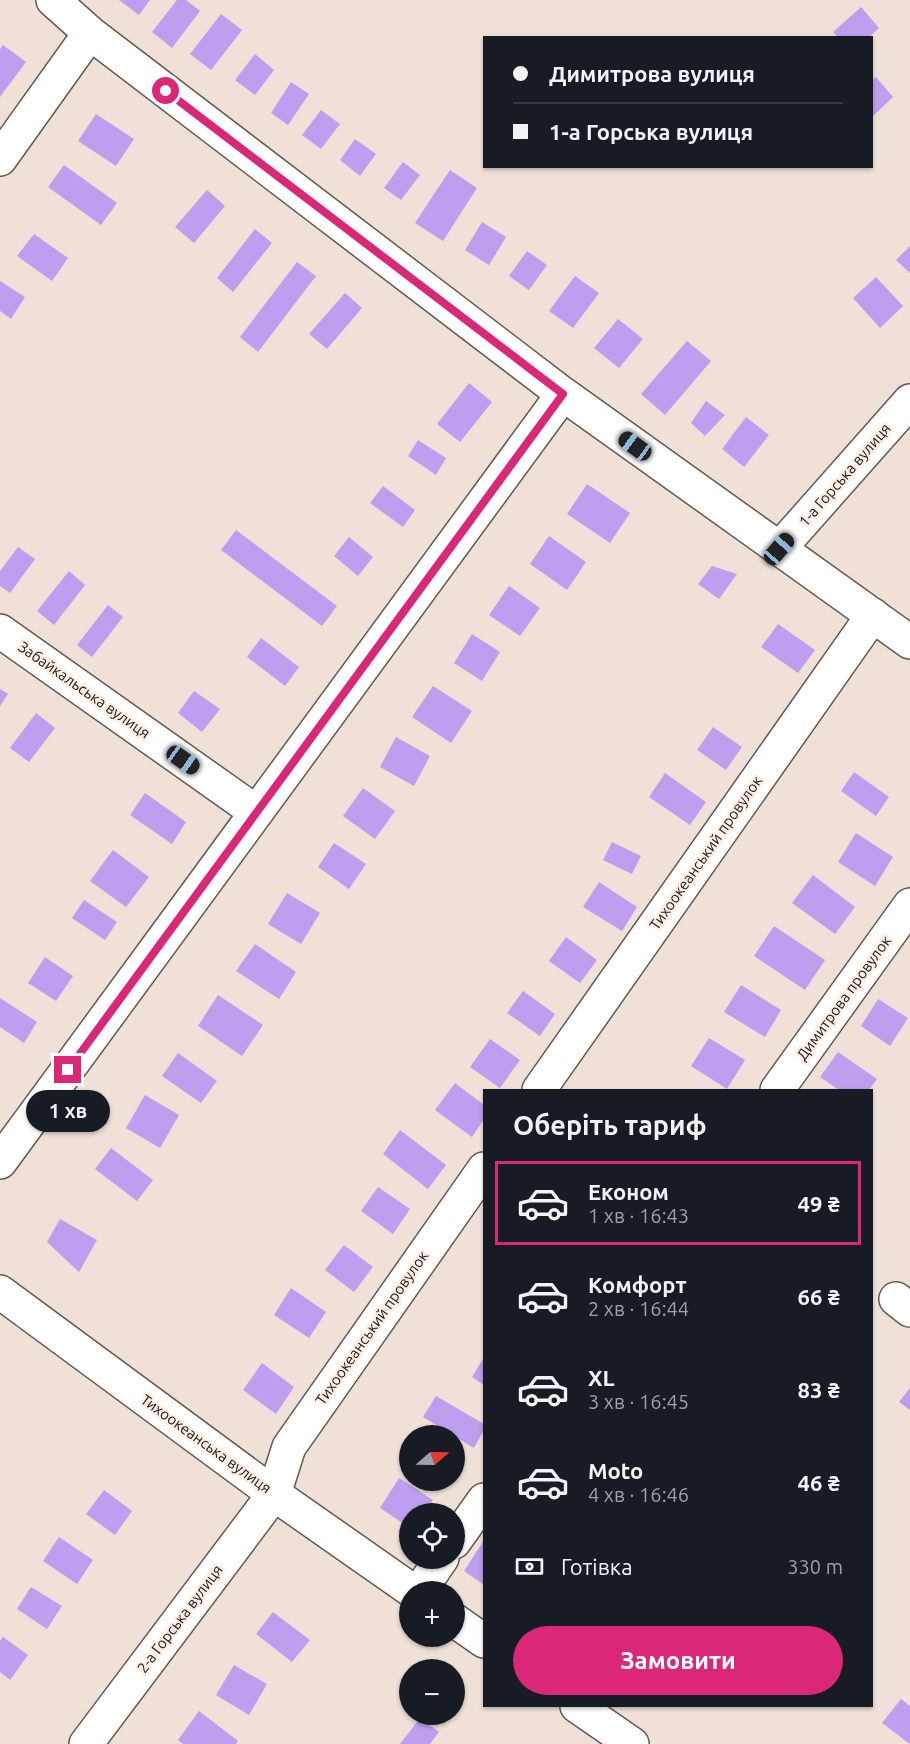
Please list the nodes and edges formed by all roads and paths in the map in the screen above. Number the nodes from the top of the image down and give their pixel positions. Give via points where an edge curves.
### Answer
1 (64, 3) edge
2 (90, 33) junction
3 (0, 159) edge
4 (563, 394) junction
5 (910, 401) edge
6 (779, 549) junction
7 (873, 615) junction
8 (0, 631) edge
9 (910, 642) edge
10 (256, 812) junction
11 (910, 905) edge
12 (541, 1089) edge
13 (778, 1089) edge
14 (0, 1162) edge
15 (483, 1170) edge
16 (0, 1292) edge
17 (274, 1494) junction
18 (483, 1501) edge
19 (465, 1527) edge
20 (399, 1582) edge
21 (465, 1628) edge
22 (483, 1640) edge
23 (578, 1707) edge
24 (86, 1744) edge
25 (632, 1744) edge

1 - 2 street
2 - 3 street
2 - 4 street
4 - 6 street
4 - 10 street
5 - 6 street, 1-а Горська вулиця
6 - 7 street
7 - 9 street
7 - 12 street, Тихоокеанський провулок
8 - 10 street, Забайкальська вулиця
10 - 14 street
11 - 13 street, Димитрова провулок
15 - 17 street, Тихоокеанський провулок via 289,1447
16 - 17 street, Тихоокеанська вулиця
17 - 20 street, Тихоокеанська вулиця
17 - 24 street, 2-а Горська вулиця
18 - 19 street
21 - 22 street
23 - 25 street

